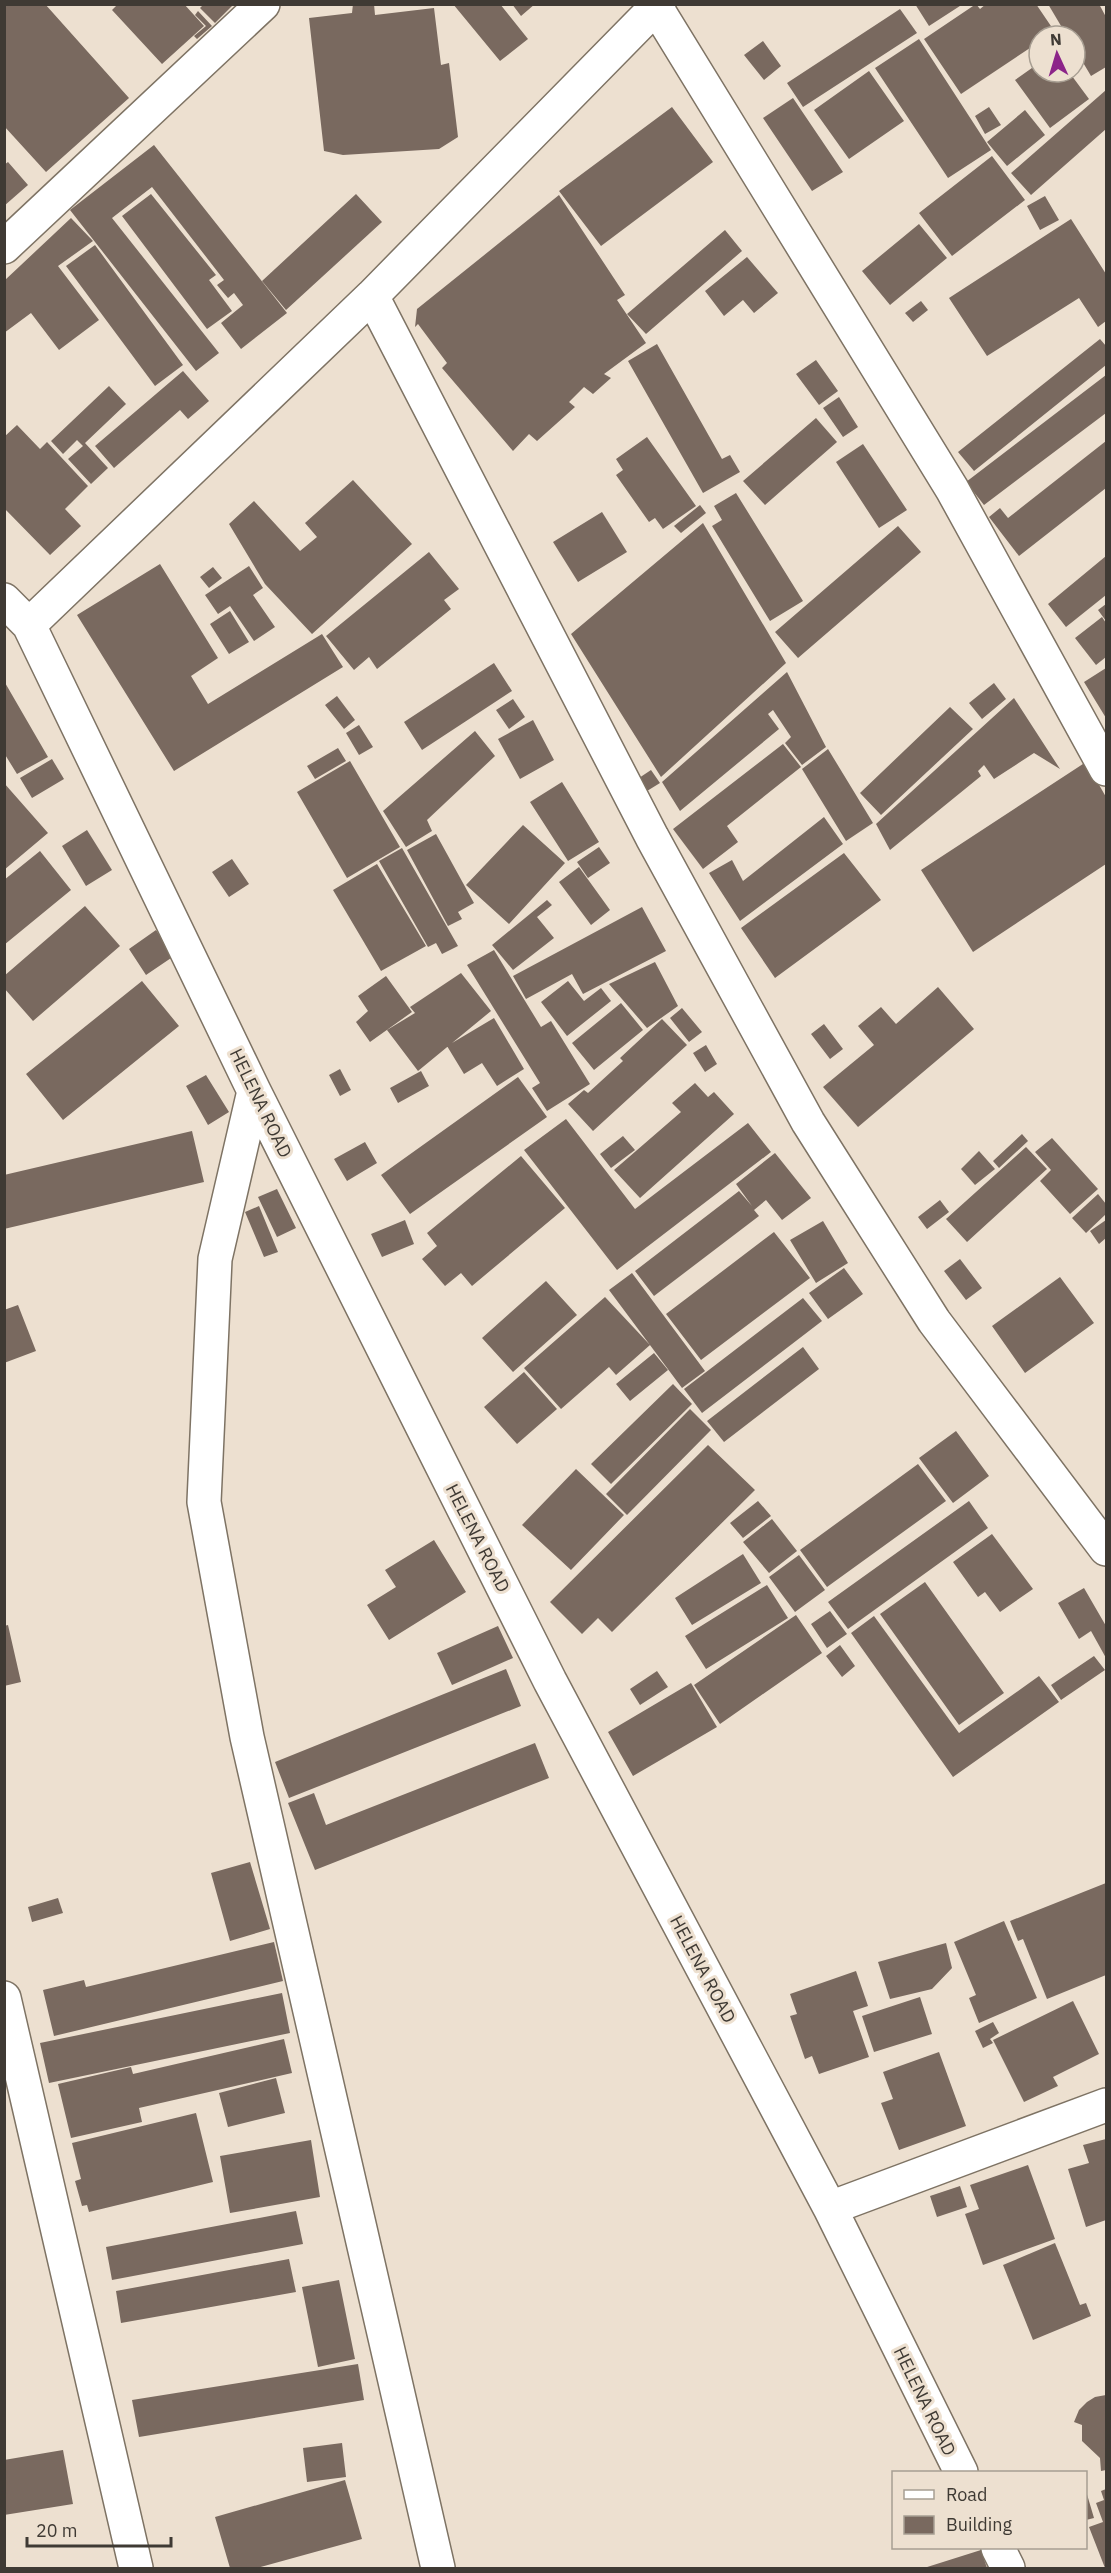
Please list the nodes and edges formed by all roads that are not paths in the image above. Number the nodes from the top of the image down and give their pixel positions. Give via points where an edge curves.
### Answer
1 (263, 4) edge
2 (657, 6) edge
3 (4, 247) edge
4 (372, 296) junction
5 (5, 601) edge
6 (29, 625) junction
7 (1107, 769) edge
8 (254, 1091) junction
9 (1107, 1549) edge
10 (4, 1998) edge
11 (1107, 2105) edge
12 (830, 2208) junction
13 (961, 2471) edge
14 (999, 2549) edge
15 (136, 2568) edge
16 (438, 2568) edge
17 (1008, 2568) edge

1 - 3 street
2 - 4 street
2 - 7 street via 952,489
4 - 6 street
4 - 9 street via 646,826 808,1122 934,1322
5 - 6 street, HELENA ROAD
6 - 8 street, HELENA ROAD
8 - 12 street, HELENA ROAD via 549,1681
8 - 16 street via 215,1259 204,1502 247,1737
10 - 15 street
11 - 12 street
12 - 13 street, HELENA ROAD
14 - 17 street

